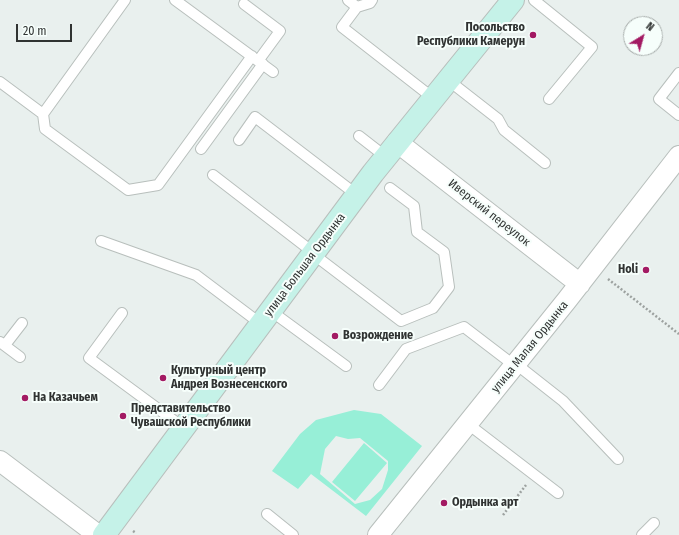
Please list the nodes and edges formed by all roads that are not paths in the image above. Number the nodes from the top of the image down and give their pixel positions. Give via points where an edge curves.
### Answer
1 (125, 0) edge
2 (175, 0) edge
3 (348, 0) edge
4 (372, 0) edge
5 (513, 0) edge
6 (534, 0) edge
7 (244, 4) dead end
8 (357, 7) junction
9 (258, 61) junction
10 (273, 72) dead end
11 (679, 73) edge
12 (448, 80) junction
13 (0, 82) edge
14 (433, 98) junction
15 (550, 99) dead end
16 (43, 114) junction
17 (679, 115) edge
18 (359, 136) dead end
19 (239, 140) dead end
20 (201, 149) dead end
21 (392, 149) junction
22 (679, 156) edge
23 (545, 162) dead end
24 (212, 175) dead end
25 (390, 188) dead end
26 (357, 195) junction
27 (101, 240) dead end
28 (313, 254) junction
29 (580, 284) junction
30 (122, 313) dead end
31 (266, 317) junction
32 (22, 323) dead end
33 (2, 344) edge
34 (20, 357) dead end
35 (515, 365) junction
36 (346, 366) dead end
37 (378, 385) dead end
38 (468, 424) junction
39 (184, 428) junction
40 (618, 458) dead end
41 (1, 463) edge
42 (558, 493) dead end
43 (267, 514) dead end
44 (654, 523) dead end
45 (98, 535) edge
46 (104, 535) edge
47 (293, 535) edge
48 (378, 535) edge
49 (642, 535) edge

1 - 16 lane
2 - 9 lane
3 - 8 lane
4 - 8 lane
5 - 12 main road, улица Большая Ордынка
6 - 15 lane via 592,47
7 - 9 lane via 280,31
8 - 14 lane via 342,27
9 - 10 lane
9 - 16 lane via 158,185 128,190 45,129
9 - 20 lane
11 - 17 lane via 659,99
12 - 14 main road, улица Большая Ордынка
12 - 23 lane via 498,119 504,130
13 - 16 lane
14 - 21 main road, улица Большая Ордынка
18 - 21 lane
19 - 26 lane via 255,118
21 - 26 main road, улица Большая Ордынка
21 - 29 street, Иверский переулок
22 - 29 street, улица Малая Ордынка
24 - 28 lane
25 - 28 lane via 414,206 417,232 444,252 449,287 433,308 401,321
26 - 28 main road, улица Большая Ордынка
27 - 31 lane via 196,275
28 - 31 main road, улица Большая Ордынка
29 - 35 street, улица Малая Ордынка
30 - 39 lane via 89,358
31 - 36 lane
31 - 39 main road, улица Большая Ордынка
32 - 33 lane
33 - 34 lane
35 - 37 lane via 464,327 406,349
35 - 38 street, улица Малая Ордынка
35 - 40 lane via 563,400
38 - 42 lane
38 - 48 street, улица Малая Ордынка
39 - 46 main road, улица Большая Ордынка
41 - 45 street
43 - 47 lane
44 - 49 lane

